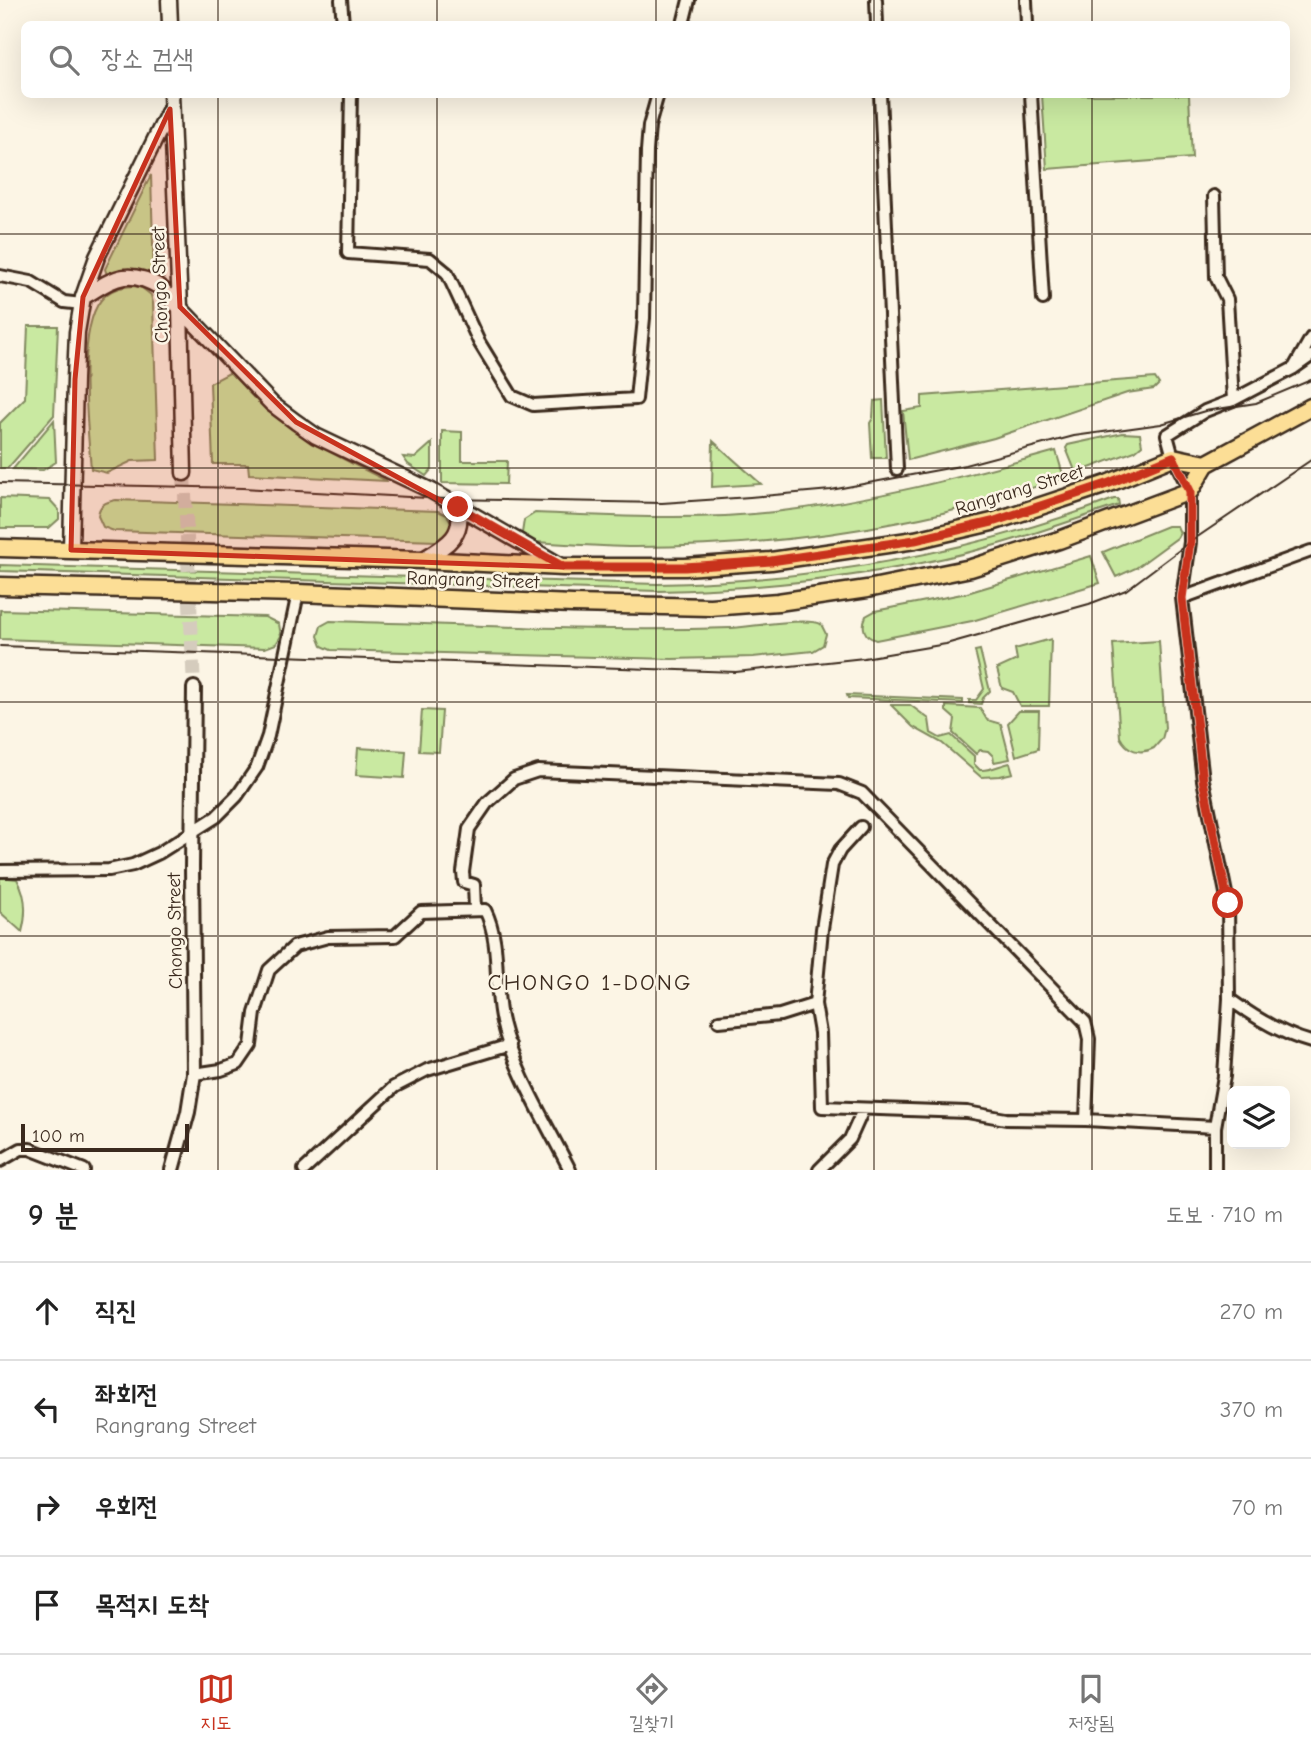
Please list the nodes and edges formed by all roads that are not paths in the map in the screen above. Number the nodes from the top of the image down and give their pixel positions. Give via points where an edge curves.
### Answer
1 (169, 0) edge
2 (341, 0) edge
3 (689, 0) edge
4 (876, 0) edge
5 (1026, 0) edge
6 (170, 21) edge
7 (343, 21) edge
8 (684, 21) edge
9 (877, 21) edge
10 (1027, 21) edge
11 (351, 98) edge
12 (657, 98) edge
13 (880, 98) edge
14 (1031, 98) edge
15 (170, 102) edge
16 (1214, 196) dead end
17 (0, 276) edge
18 (1043, 299) dead end
19 (83, 301) junction
20 (180, 307) junction
21 (1311, 338) edge
22 (1311, 356) edge
23 (1294, 368) junction
24 (1233, 400) junction
25 (1311, 407) edge
26 (1173, 457) junction
27 (1206, 464) junction
28 (897, 469) dead end
29 (184, 473) tunnel mouth
30 (1190, 491) junction
31 (458, 507) junction
32 (0, 548) edge
33 (71, 550) junction
34 (1311, 551) edge
35 (422, 560) junction
36 (563, 567) junction
37 (0, 586) edge
38 (298, 593) junction
39 (1182, 598) junction
40 (194, 688) tunnel mouth
41 (861, 827) dead end
42 (192, 831) junction
43 (0, 871) edge
44 (475, 909) junction
45 (1229, 999) junction
46 (815, 1004) junction
47 (719, 1021) dead end
48 (1311, 1042) edge
49 (510, 1045) junction
50 (194, 1074) junction
51 (863, 1110) junction
52 (1086, 1120) junction
53 (1215, 1127) junction
54 (0, 1161) edge
55 (84, 1170) edge
56 (173, 1170) edge
57 (304, 1170) edge
58 (570, 1170) edge
59 (819, 1170) edge
60 (1215, 1170) edge

1 - 6 main road
2 - 7 street
3 - 8 street
4 - 9 street
5 - 10 street
11 - 12 street via 348,253 430,259 447,274 512,397 533,405 636,399 644,318 648,139
13 - 28 street
14 - 18 street
15 - 19 main road via 97,257
15 - 20 main road, Chongo Street
16 - 24 street via 1216,277 1227,299
17 - 19 street via 31,282 64,302
19 - 20 main road via 120,276 137,276 160,287
19 - 33 main road via 77,332
20 - 29 main road, Chongo Street
20 - 31 main road via 272,404 296,422
21 - 23 street
22 - 23 street
23 - 24 street
24 - 26 street via 1167,435
25 - 27 main road
26 - 27 main road
26 - 30 street
26 - 36 main road, Rangrang Street via 992,522 915,540 771,561 685,567
27 - 30 main road
30 - 38 main road, Rangrang Street via 971,568 778,602 710,607 587,605
30 - 39 street via 1190,542
31 - 35 main road via 458,532
31 - 36 main road
32 - 33 main road, Rangrang Street
33 - 35 main road, Rangrang Street
34 - 39 street
35 - 36 main road, Rangrang Street
37 - 38 main road, Rangrang Street
38 - 42 street via 268,736 257,766 237,796 216,817
39 - 45 street via 1203,780 1228,903
40 - 42 street, Chongo Street
41 - 46 street via 832,865
42 - 43 street via 159,853 109,870
42 - 50 street, Chongo Street
44 - 49 street via 485,910 492,925 502,1021
44 - 50 street via 421,912 395,936 328,937 295,946 269,970 255,1013 251,1045 238,1064
44 - 52 street via 474,885 464,881 463,872 469,829 487,803 514,779 538,771 839,784 862,793 1085,1021 1089,1039
45 - 48 street via 1254,1017
45 - 53 street
46 - 47 street via 780,1015
46 - 51 street via 822,1107
49 - 57 street via 427,1070 394,1087
49 - 58 street
50 - 56 street, Chongo Street
51 - 52 street
51 - 59 street via 850,1139
52 - 53 street
53 - 60 street
54 - 55 street via 30,1149

